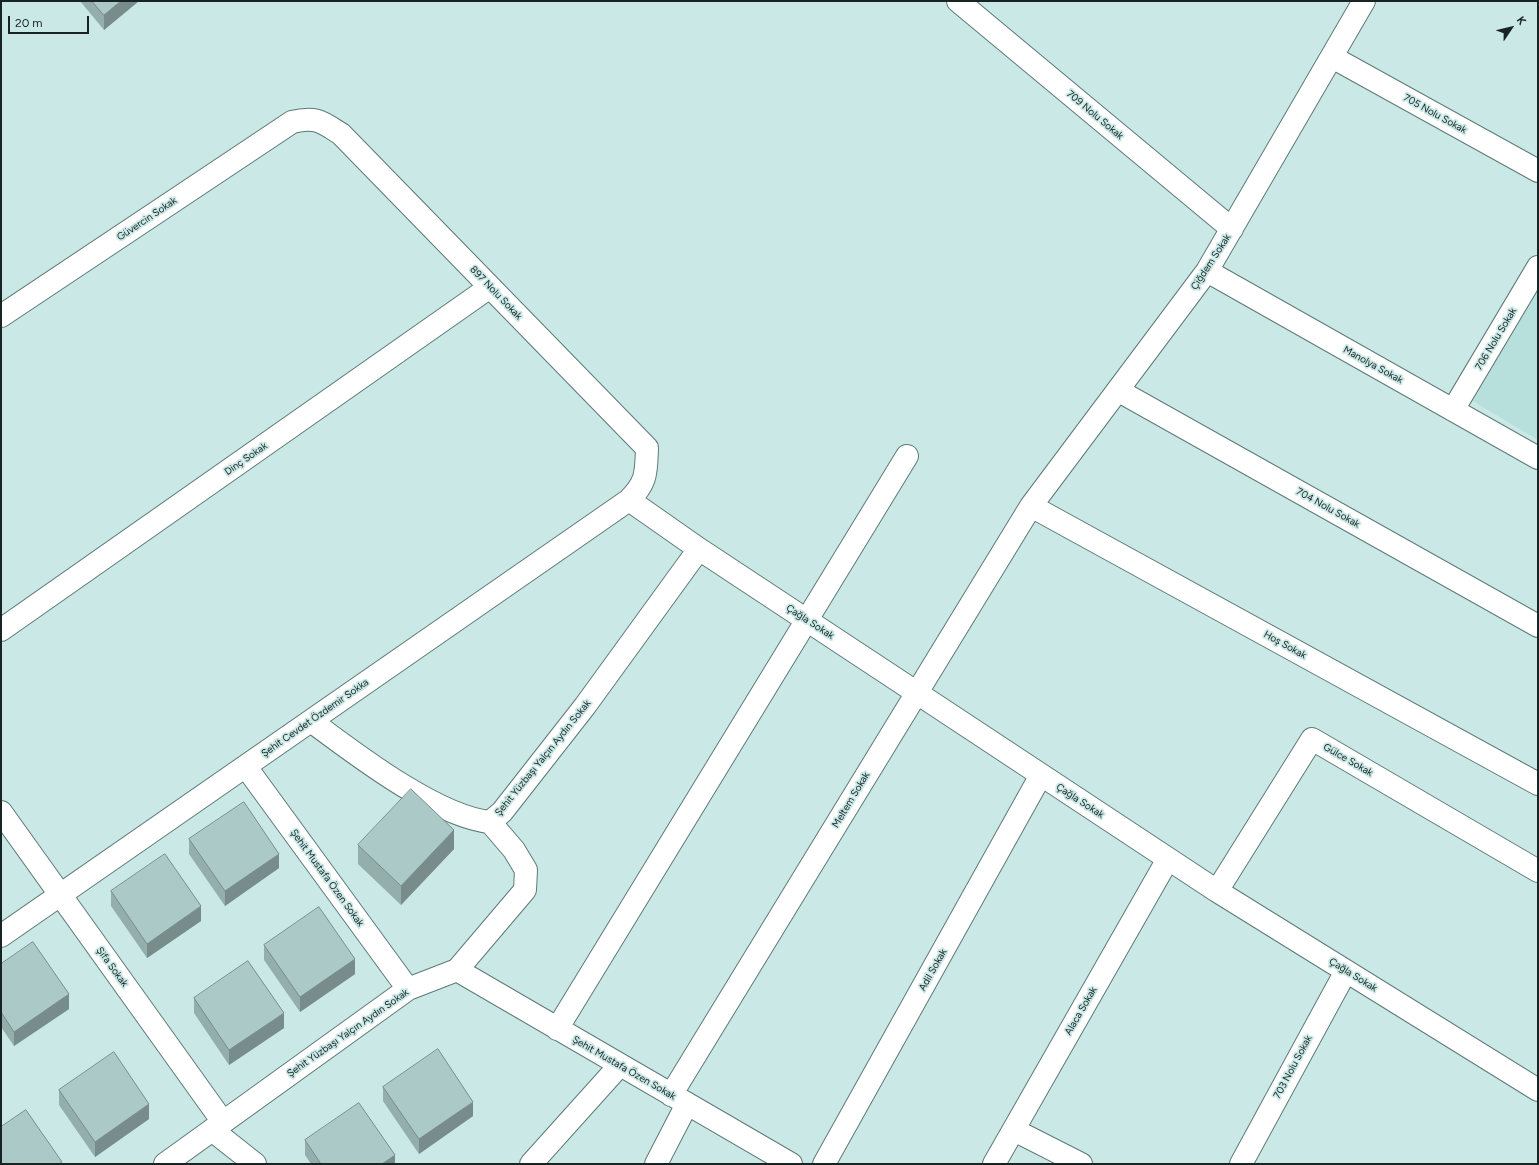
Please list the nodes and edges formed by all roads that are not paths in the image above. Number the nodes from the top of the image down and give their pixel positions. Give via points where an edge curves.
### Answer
1 (958, 1) edge
2 (1364, 1) edge
3 (1332, 57) junction
4 (292, 122) joint
5 (1538, 171) edge
6 (1232, 229) junction
7 (1538, 267) edge
8 (1207, 271) junction
9 (490, 287) junction
10 (1, 316) edge
11 (1119, 390) junction
12 (1453, 410) junction
13 (907, 456) dead end
14 (1538, 458) edge
15 (629, 500) junction
16 (1031, 506) junction
17 (699, 549) junction
18 (807, 620) junction
19 (1538, 626) edge
20 (1, 630) edge
21 (917, 693) junction
22 (311, 721) junction
23 (246, 767) junction
24 (1041, 775) junction
25 (1538, 784) edge
26 (1, 812) edge
27 (490, 822) junction
28 (1168, 859) junction
29 (1538, 871) edge
30 (1217, 891) junction
31 (61, 896) junction
32 (1, 936) edge
33 (457, 970) junction
34 (1346, 971) junction
35 (408, 989) junction
36 (556, 1029) junction
37 (620, 1065) junction
38 (1538, 1090) edge
39 (679, 1100) junction
40 (218, 1126) junction
41 (1014, 1130) junction
42 (165, 1164) edge
43 (255, 1164) edge
44 (531, 1164) edge
45 (656, 1164) edge
46 (791, 1164) edge
47 (824, 1164) edge
48 (994, 1164) edge
49 (1081, 1164) edge
50 (1241, 1164) edge

1 - 6 street, 709 Nolu Sokak
2 - 3 street, Çiğdem Sokak
3 - 5 street, 705 Nolu Sokak
3 - 6 street, Çiğdem Sokak
4 - 9 street, 897 Nolu Sokak via 307,118 322,122 342,134
4 - 10 street, Güvercin Sokak
6 - 8 street, Çiğdem Sokak
7 - 12 street, 706 Nolu Sokak
8 - 11 street, Çiğdem Sokak
8 - 12 street, Manolya Sokak
9 - 15 street, 897 Nolu Sokak via 648,448 641,488
9 - 20 street, Dinç Sokak
11 - 16 street, Çiğdem Sokak
11 - 19 street, 704 Nolu Sokak
12 - 14 street, Manolya Sokak
13 - 18 street
15 - 17 street, Çağla Sokak
15 - 22 street, Şehit Cevdet Özdemir Sokka
16 - 21 street, Meltem Sokak
16 - 25 street, Hoş Sokak
17 - 18 street, Çağla Sokak
17 - 27 street, Şehit Yüzbaşı Yalçın Aydın Sokak via 585,706 502,812
18 - 21 street, Çağla Sokak
18 - 36 street
21 - 24 street, Çağla Sokak
21 - 39 street, Meltem Sokak
22 - 23 street, Şehit Cevdet Özdemir Sokka
22 - 27 street via 347,749 428,800 477,821
23 - 31 street, Şehit Cevdet Özdemir Sokka
23 - 35 street, Şehit Mustafa Özen Sokak
24 - 28 street, Çağla Sokak
24 - 47 street, Adil Sokak
26 - 31 street, Şifa Sokak
27 - 33 street, Şehit Yüzbaşı Yalçın Aydın Sokak via 514,850 526,870 525,890
28 - 30 street, Çağla Sokak
28 - 41 street, Alaca Sokak
29 - 30 street, Gülce Sokak via 1312,739
30 - 34 street, Çağla Sokak
31 - 32 street, Şehit Cevdet Özdemir Sokka
31 - 40 street, Şifa Sokak
33 - 35 street, Şehit Yüzbaşı Yalçın Aydın Sokak
33 - 36 street, Şehit Mustafa Özen Sokak
34 - 38 street, Çağla Sokak
34 - 50 street, 703 Nolu Sokak
35 - 40 street, Şehit Yüzbaşı Yalçın Aydın Sokak
36 - 37 street, Şehit Mustafa Özen Sokak
37 - 39 street, Şehit Mustafa Özen Sokak
37 - 44 street
39 - 45 street, Meltem Sokak
39 - 46 street, Şehit Mustafa Özen Sokak
40 - 42 street, Şehit Yüzbaşı Yalçın Aydın Sokak
40 - 43 street, Şifa Sokak
41 - 48 street, Alaca Sokak
41 - 49 street

